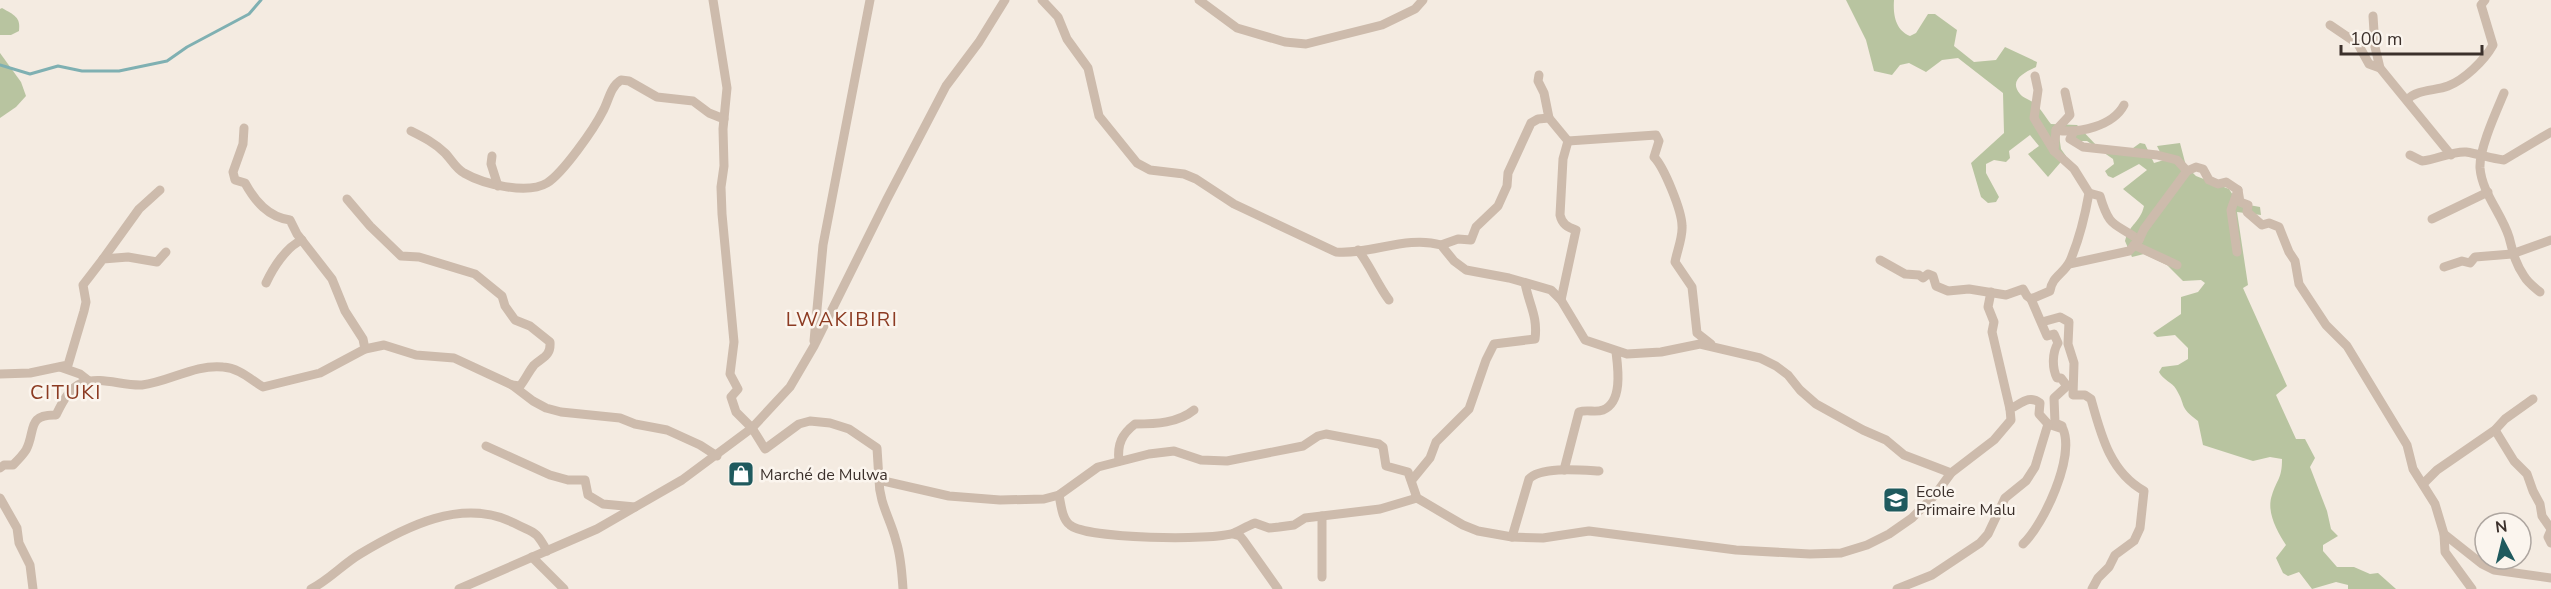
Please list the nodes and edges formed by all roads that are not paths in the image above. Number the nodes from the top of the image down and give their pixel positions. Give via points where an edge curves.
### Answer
1 (713, 0) edge
2 (870, 0) edge
3 (1005, 0) edge
4 (1042, 0) edge
5 (1200, 0) edge
6 (1423, 0) edge
7 (2485, 0) edge
8 (2373, 16) dead end
9 (2330, 25) dead end
10 (2380, 68) junction
11 (1539, 75) dead end
12 (2035, 76) dead end
13 (2066, 92) dead end
14 (2504, 93) dead end
15 (2407, 100) junction
16 (2124, 105) dead end
17 (1549, 118) junction
18 (724, 119) junction
19 (244, 128) dead end
20 (2056, 130) junction
21 (411, 131) dead end
22 (2551, 132) edge
23 (2073, 133) junction
24 (1568, 141) junction
25 (2054, 151) junction
26 (2481, 153) junction
27 (2410, 154) dead end
28 (2451, 155) junction
29 (492, 156) dead end
30 (2187, 171) junction
31 (498, 186) junction
32 (160, 190) dead end
33 (2238, 190) junction
34 (2488, 192) junction
35 (2089, 193) junction
36 (347, 199) dead end
37 (2432, 219) dead end
38 (302, 240) junction
39 (2551, 240) edge
40 (2137, 243) junction
41 (1442, 245) junction
42 (1358, 250) junction
43 (166, 252) dead end
44 (2237, 252) dead end
45 (2512, 254) junction
46 (103, 260) junction
47 (1880, 260) dead end
48 (2068, 264) junction
49 (2177, 265) dead end
50 (2444, 267) dead end
51 (266, 283) dead end
52 (1526, 283) junction
53 (1991, 292) junction
54 (2540, 292) dead end
55 (2031, 299) junction
56 (1389, 300) dead end
57 (1561, 300) junction
58 (2042, 322) junction
59 (1713, 345) junction
60 (814, 346) junction
61 (365, 349) junction
62 (1616, 352) junction
63 (58, 367) junction
64 (0, 374) edge
65 (89, 381) junction
66 (512, 385) junction
67 (2533, 399) dead end
68 (2010, 409) junction
69 (1194, 410) dead end
70 (2048, 424) junction
71 (752, 428) junction
72 (2495, 430) junction
73 (2066, 435) junction
74 (486, 446) dead end
75 (717, 456) junction
76 (1119, 461) junction
77 (0, 468) edge
78 (1564, 470) junction
79 (1599, 471) dead end
80 (1951, 473) junction
81 (879, 480) junction
82 (1412, 480) junction
83 (2423, 484) junction
84 (1059, 495) junction
85 (0, 498) edge
86 (1417, 498) junction
87 (636, 507) junction
88 (1322, 516) junction
89 (2551, 529) edge
90 (1233, 534) junction
91 (2444, 534) junction
92 (1512, 537) junction
93 (2023, 543) dead end
94 (2551, 543) edge
95 (547, 551) junction
96 (532, 557) junction
97 (1322, 577) dead end
98 (2551, 578) edge
99 (33, 589) edge
100 (311, 589) edge
101 (459, 589) edge
102 (564, 589) edge
103 (903, 589) edge
104 (1278, 589) edge
105 (1897, 589) edge
106 (2092, 589) edge
107 (2472, 589) edge

1 - 18 street via 727,88
2 - 60 street via 823,245
3 - 60 street via 946,86
4 - 42 street via 1058,17 1066,39 1088,68 1099,116 1137,163 1150,170 1196,179 1234,204 1325,248 1348,253
5 - 6 street via 1237,28 1306,44 1382,25 1415,9
7 - 15 street via 2481,5 2493,45 2488,53 2459,82
8 - 10 street
9 - 10 street via 2358,44 2369,64
10 - 15 street
11 - 17 street
12 - 25 street via 2038,90 2034,118
13 - 20 street via 2070,115
14 - 26 street
15 - 28 street
16 - 23 street via 2108,122
17 - 24 street
17 - 41 street via 1531,123 1498,206 1476,227 1471,240 1458,239
18 - 31 street via 693,101 657,97 621,80 574,156 558,174 546,184
18 - 71 street via 722,214 734,342 730,374 738,389 730,397 736,412
19 - 38 street via 233,172 235,180 245,183 272,215 290,220
20 - 23 street
20 - 25 street
21 - 31 street via 438,147 464,174
22 - 26 street via 2508,159
23 - 30 street via 2070,139 2082,147 2157,155 2177,160
24 - 57 street via 1563,159 1560,215 1561,222 1576,230
24 - 59 street via 1656,135 1659,141 1654,157 1672,189 1682,225 1675,262 1692,287 1697,333
25 - 35 street via 2074,169
26 - 28 street
26 - 34 street via 2480,169
27 - 28 street via 2422,161
29 - 31 street via 490,165
30 - 33 street via 2203,169 2209,180 2226,182
30 - 40 street
32 - 46 street via 139,209
33 - 44 street via 2231,210
33 - 83 street via 2247,212 2262,225 2279,227 2295,261 2299,284 2326,324 2347,346 2407,445 2413,470
34 - 37 street
34 - 45 street via 2509,237
35 - 40 street via 2100,196 2113,225
35 - 48 street
36 - 66 street via 400,256 419,257 475,274 502,296 515,320 550,342 546,358 533,366 520,386
38 - 51 street via 281,258
38 - 61 street via 332,279
39 - 45 street
40 - 48 street via 2129,251
40 - 49 street
41 - 42 street
41 - 52 street via 1466,270
42 - 56 street
43 - 46 street via 157,262
45 - 50 street via 2475,256 2469,262
45 - 54 street via 2524,277
46 - 63 street via 83,285 84,311 68,365
47 - 53 street via 1905,274 1933,276 1936,286 1948,291
48 - 55 street via 2051,282 2050,291
52 - 57 street via 1551,290
52 - 82 street via 1537,322 1535,339 1494,344 1469,409 1440,437 1431,458
53 - 55 street via 2006,295 2023,289
53 - 68 street via 1988,307 1994,322 1992,332
55 - 58 street
57 - 62 street via 1585,340
58 - 73 street via 2046,336 2054,334 2058,343 2053,351 2053,371 2067,386 2054,398 2055,423 2070,430 2072,438
58 - 106 street via 2060,316 2068,322 2068,344 2074,363 2073,394 2091,399 2107,452 2122,474 2144,491 2140,528 2134,541 2115,555
59 - 62 street via 1643,354
59 - 80 street via 1776,366 1816,404 1886,440 1904,455
60 - 71 street via 790,387
61 - 65 street via 320,373 263,387 242,372 220,366 141,385
61 - 66 street via 384,345 416,355 454,358
62 - 78 street via 1615,396 1607,408 1579,412
63 - 64 street
63 - 65 street
65 - 77 street via 72,390 56,414 36,419 26,451 14,465
66 - 75 street via 546,408 620,418 667,430
67 - 72 street
68 - 70 street via 2034,399 2040,403 2039,414
68 - 80 street via 2011,420 1994,440
69 - 76 street via 1184,418 1136,423 1124,433 1118,448
70 - 73 street via 2063,429
70 - 105 street via 2035,467 2026,482 2005,498 1980,543 1932,575
71 - 75 street
71 - 81 street via 765,449 805,422 849,429 877,448
72 - 83 street
72 - 89 street via 2527,474 2542,516
73 - 93 street via 2058,482 2033,534
74 - 87 street via 550,475 585,480 588,495 603,504
75 - 87 street
76 - 82 street via 1174,451 1201,460 1227,461 1303,446 1326,434 1379,444 1383,447 1384,464 1408,472
76 - 84 street via 1088,472
78 - 79 street
78 - 92 street via 1539,473 1530,479
80 - 92 street via 1912,518 1867,545 1841,553 1736,550 1590,531 1544,538
81 - 84 street via 949,496 988,500
81 - 103 street via 882,503 898,546
82 - 86 street
83 - 91 street via 2435,504
84 - 90 street via 1064,517 1080,531 1112,536
85 - 99 street via 30,565
86 - 88 street via 1380,509
86 - 92 street via 1463,525
87 - 95 street
88 - 90 street via 1269,528 1255,523
88 - 97 street
89 - 94 street
90 - 104 street via 1240,536
91 - 98 street via 2494,570
91 - 107 street via 2448,559
95 - 96 street
95 - 100 street via 537,533 503,518 460,513 438,516 357,555
96 - 101 street
96 - 102 street

